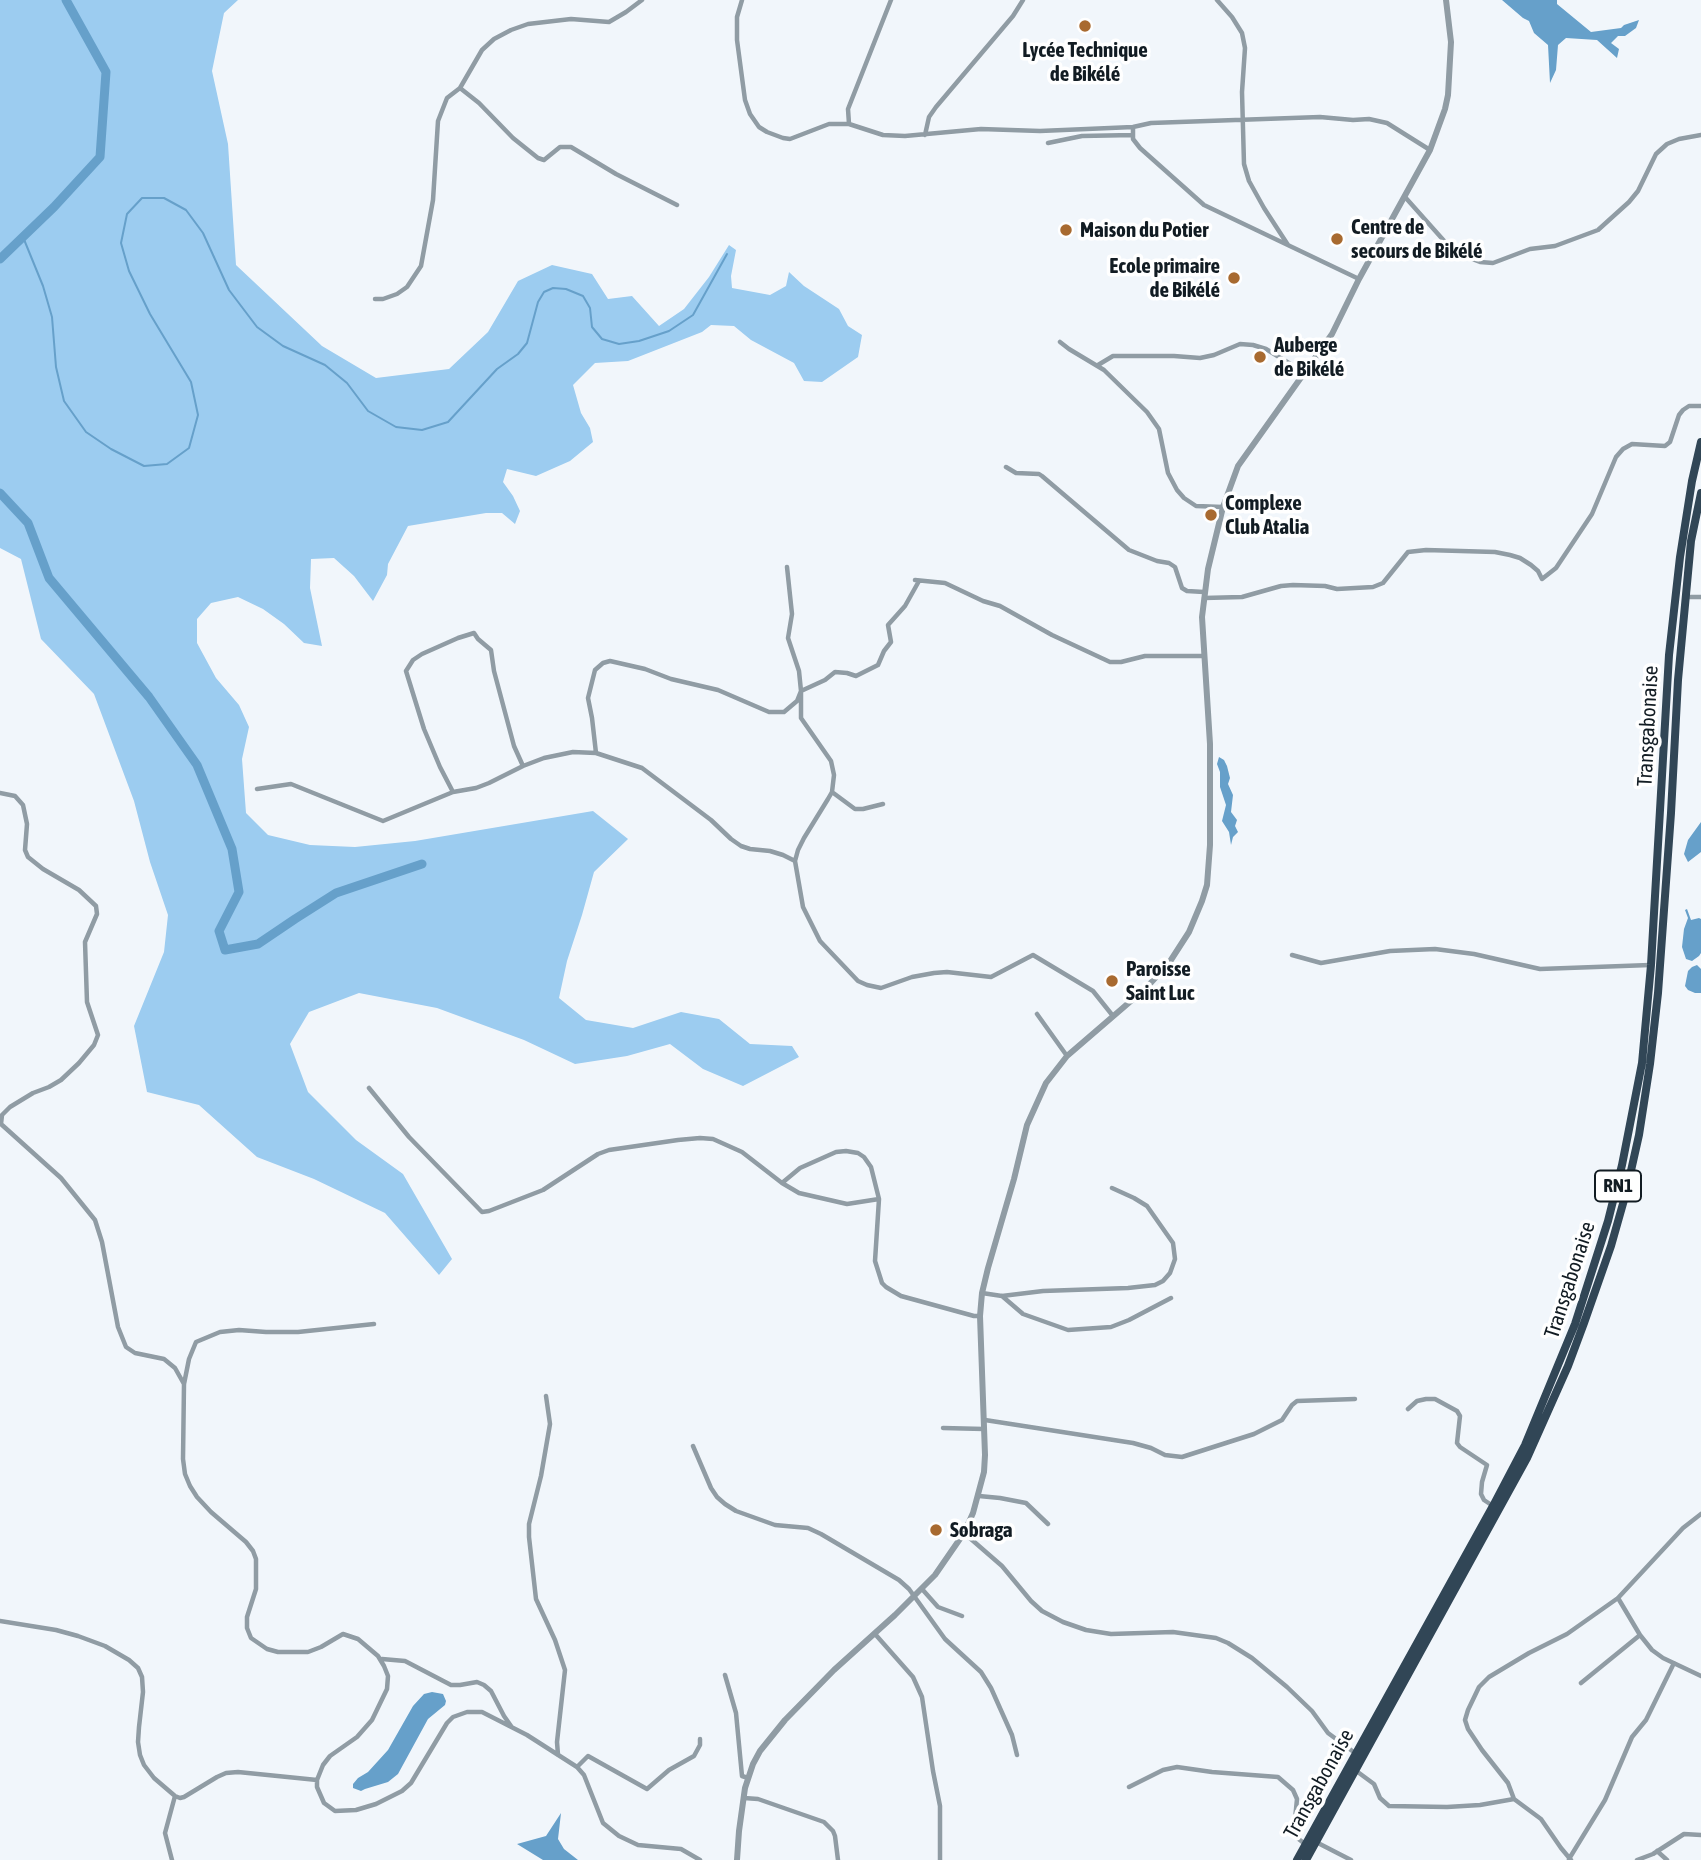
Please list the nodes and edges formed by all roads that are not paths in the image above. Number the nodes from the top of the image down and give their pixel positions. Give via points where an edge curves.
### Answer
1 (642, 0) edge
2 (742, 0) edge
3 (891, 0) edge
4 (1023, 0) edge
5 (1217, 0) edge
6 (1446, 0) edge
7 (460, 88) junction
8 (1242, 119) junction
9 (849, 124) junction
10 (1133, 127) junction
11 (925, 135) junction
12 (1133, 135) junction
13 (1701, 135) edge
14 (1048, 143) dead end
15 (1430, 150) junction
16 (1405, 197) junction
17 (677, 205) dead end
18 (1289, 245) junction
19 (1359, 279) junction
20 (375, 299) dead end
21 (1060, 342) dead end
22 (1098, 365) junction
23 (1305, 373) junction
24 (1701, 407) edge
25 (1701, 442) edge
26 (1006, 467) dead end
27 (1701, 492) edge
28 (1223, 507) junction
29 (787, 567) dead end
30 (1204, 595) junction
31 (1686, 597) junction
32 (1701, 597) edge
33 (1203, 656) junction
34 (801, 691) junction
35 (596, 753) junction
36 (523, 766) junction
37 (257, 789) dead end
38 (453, 792) junction
39 (832, 792) junction
40 (0, 793) edge
41 (883, 804) dead end
42 (795, 861) junction
43 (1292, 955) dead end
44 (1655, 965) junction
45 (1037, 1014) dead end
46 (1113, 1016) junction
47 (1067, 1056) junction
48 (369, 1088) dead end
49 (782, 1183) junction
50 (1112, 1188) dead end
51 (879, 1199) junction
52 (982, 1293) junction
53 (1002, 1296) junction
54 (1171, 1298) dead end
55 (980, 1316) junction
56 (374, 1325) dead end
57 (184, 1384) junction
58 (546, 1396) dead end
59 (1356, 1399) dead end
60 (1408, 1409) dead end
61 (985, 1420) junction
62 (943, 1428) dead end
63 (985, 1429) junction
64 (693, 1446) dead end
65 (979, 1496) junction
66 (1493, 1506) junction
67 (1701, 1514) edge
68 (1048, 1524) dead end
69 (964, 1533) junction
70 (922, 1589) junction
71 (914, 1597) junction
72 (1618, 1598) junction
73 (962, 1616) dead end
74 (0, 1621) edge
75 (875, 1634) junction
76 (1640, 1635) junction
77 (382, 1659) junction
78 (1674, 1663) junction
79 (724, 1675) dead end
80 (1701, 1676) edge
81 (1581, 1683) dead end
82 (513, 1728) junction
83 (700, 1739) dead end
84 (1356, 1754) junction
85 (1017, 1755) dead end
86 (558, 1756) junction
87 (576, 1768) junction
88 (1355, 1770) junction
89 (748, 1778) junction
90 (317, 1780) junction
91 (1129, 1787) dead end
92 (175, 1796) junction
93 (743, 1798) junction
94 (1514, 1799) junction
95 (1701, 1835) edge
96 (1316, 1842) junction
97 (1306, 1844) junction
98 (1657, 1851) junction
99 (172, 1860) edge
100 (700, 1860) edge
101 (737, 1860) edge
102 (838, 1860) edge
103 (940, 1860) edge
104 (1297, 1860) edge
105 (1306, 1860) edge
106 (1351, 1860) edge
107 (1570, 1860) edge
108 (1637, 1860) edge
109 (1667, 1860) edge

1 - 7 street via 609,22 553,20 511,30 482,50
2 - 9 street via 737,17 741,84 759,127 790,139 829,124
3 - 9 street via 848,109
4 - 11 street via 936,107
5 - 8 street via 1242,33
6 - 15 street via 1451,42 1448,95
7 - 17 street via 538,158 544,160 559,147 571,147
7 - 20 street via 447,97 438,121 433,200 421,266 407,287
8 - 10 street
8 - 15 street via 1369,119 1387,123
8 - 18 street via 1244,164 1250,181
9 - 11 street via 883,135
10 - 11 street via 981,129
10 - 12 street
12 - 14 street via 1082,136
12 - 18 street via 1140,148 1204,205
13 - 16 street via 1667,144 1656,154 1638,191 1598,230 1493,262 1467,257 1446,243
15 - 16 street
16 - 19 street
18 - 19 street
19 - 23 street via 1332,334
21 - 22 street
22 - 23 street via 1113,356 1200,358 1240,344 1266,349
22 - 28 street via 1154,421 1168,473 1184,498 1196,506
23 - 28 street via 1238,466
24 - 30 street via 1683,410 1665,446 1632,444 1623,449 1592,513 1556,568 1542,579 1531,565 1510,555 1426,550 1408,552 1383,583 1373,587 1293,585 1242,597
25 - 44 highway, Transgabonaise / RN1 via 1680,557 1670,655
26 - 30 street via 1016,473 1039,474 1129,550 1169,563 1182,588
27 - 31 highway, Transgabonaise / RN1
28 - 30 street
29 - 34 street via 792,614 788,638
30 - 33 street
31 - 32 street
31 - 44 highway, Transgabonaise / RN1
33 - 34 street via 1145,656 1110,662 943,582 917,581 905,606 888,625 891,642 878,665 856,676 835,672
33 - 46 street via 1210,744 1207,885 1193,924 1169,963
34 - 35 street via 790,710 769,712 718,690 645,669 603,663 595,670 588,698
34 - 39 street via 801,718 831,761
35 - 36 street via 554,755
35 - 42 street via 642,768 741,846
36 - 38 street via 489,783
36 - 38 street via 514,747 491,650 474,633 458,638 422,654 406,671 424,729
37 - 38 street via 291,784 383,821
39 - 41 street via 855,809
39 - 42 street
40 - 57 street via 15,796 23,804 28,857 79,890 96,906 97,914 85,942 87,1002 97,1035 94,1045 61,1080 10,1107 1,1124 61,1178 95,1220 126,1347 164,1359
42 - 46 street via 803,908 820,942 858,981 881,988 934,973 991,977 1033,955 1093,991
43 - 44 street via 1321,963 1435,949 1540,969
44 - 66 highway, Transgabonaise / RN1 via 1628,1141 1608,1221 1559,1367
44 - 88 highway, Transgabonaise / RN1 via 1650,1064 1634,1158 1611,1246 1568,1366 1517,1478
45 - 47 street
46 - 47 street
47 - 52 street via 1046,1083 1027,1125
48 - 49 street via 409,1138 482,1212 543,1190 598,1154 678,1140 725,1143
49 - 51 street via 799,1194 846,1204
49 - 51 street via 800,1168 846,1151 864,1157
50 - 53 street via 1147,1206 1173,1243 1175,1259 1163,1281 1128,1288
51 - 55 street via 875,1261 886,1287 917,1301
52 - 53 street
52 - 55 street
53 - 54 street via 1023,1314 1068,1330 1111,1327
55 - 61 street
56 - 57 street via 298,1332 220,1332 196,1342
57 - 77 street via 185,1474 197,1497 246,1542 256,1559 256,1589 247,1617 251,1638 278,1652 308,1652 343,1634 358,1639
58 - 86 street via 550,1424 529,1537 536,1599 565,1670
59 - 61 street via 1297,1401 1282,1420 1254,1434 1182,1457 1133,1443
60 - 66 street via 1417,1401 1435,1399 1457,1411 1461,1416 1457,1443 1487,1465 1481,1494
61 - 63 street
62 - 63 street
63 - 65 street
64 - 71 street via 711,1488 725,1504 775,1525 821,1534 899,1580
65 - 68 street via 1026,1503
65 - 69 street
66 - 84 highway, Transgabonaise / RN1
67 - 72 street
69 - 70 street
69 - 84 street via 1002,1566 1042,1611 1063,1622 1111,1634 1173,1632 1228,1643 1287,1688 1328,1733
70 - 71 street
70 - 73 street via 938,1607
71 - 75 street
71 - 85 street via 944,1639 981,1672
72 - 76 street
72 - 94 street via 1567,1634 1489,1677 1471,1700 1465,1720 1468,1729 1508,1783
74 - 92 street via 78,1636 106,1646 138,1668 143,1692 140,1755 154,1778
75 - 89 street via 774,1731
75 - 103 street via 913,1677 922,1697 940,1806
76 - 78 street via 1652,1650
76 - 81 street
77 - 82 street via 405,1661 451,1685 484,1685
77 - 90 street via 387,1689 372,1720 330,1756
78 - 80 street
78 - 107 street
79 - 89 street via 736,1713 742,1776
82 - 86 street
82 - 90 street via 482,1712 453,1717 411,1783 393,1796 356,1810 328,1808 319,1795
83 - 87 street via 694,1756 647,1789 588,1756
84 - 97 highway, Transgabonaise / RN1
86 - 87 street
87 - 100 street via 584,1775 603,1823 619,1836 638,1845 681,1849
88 - 94 street via 1374,1784 1380,1798 1399,1807 1480,1805
88 - 96 highway, Transgabonaise / RN1
89 - 93 street
90 - 92 street via 226,1773 184,1797
91 - 97 street via 1177,1767 1279,1777 1297,1799 1294,1830
92 - 99 street via 165,1833
93 - 101 street
93 - 102 street via 824,1822 835,1836
94 - 107 street via 1541,1819
95 - 98 street via 1684,1835
96 - 105 highway, Transgabonaise / RN1
96 - 106 street
97 - 104 highway, Transgabonaise / RN1
98 - 108 street
98 - 109 street

